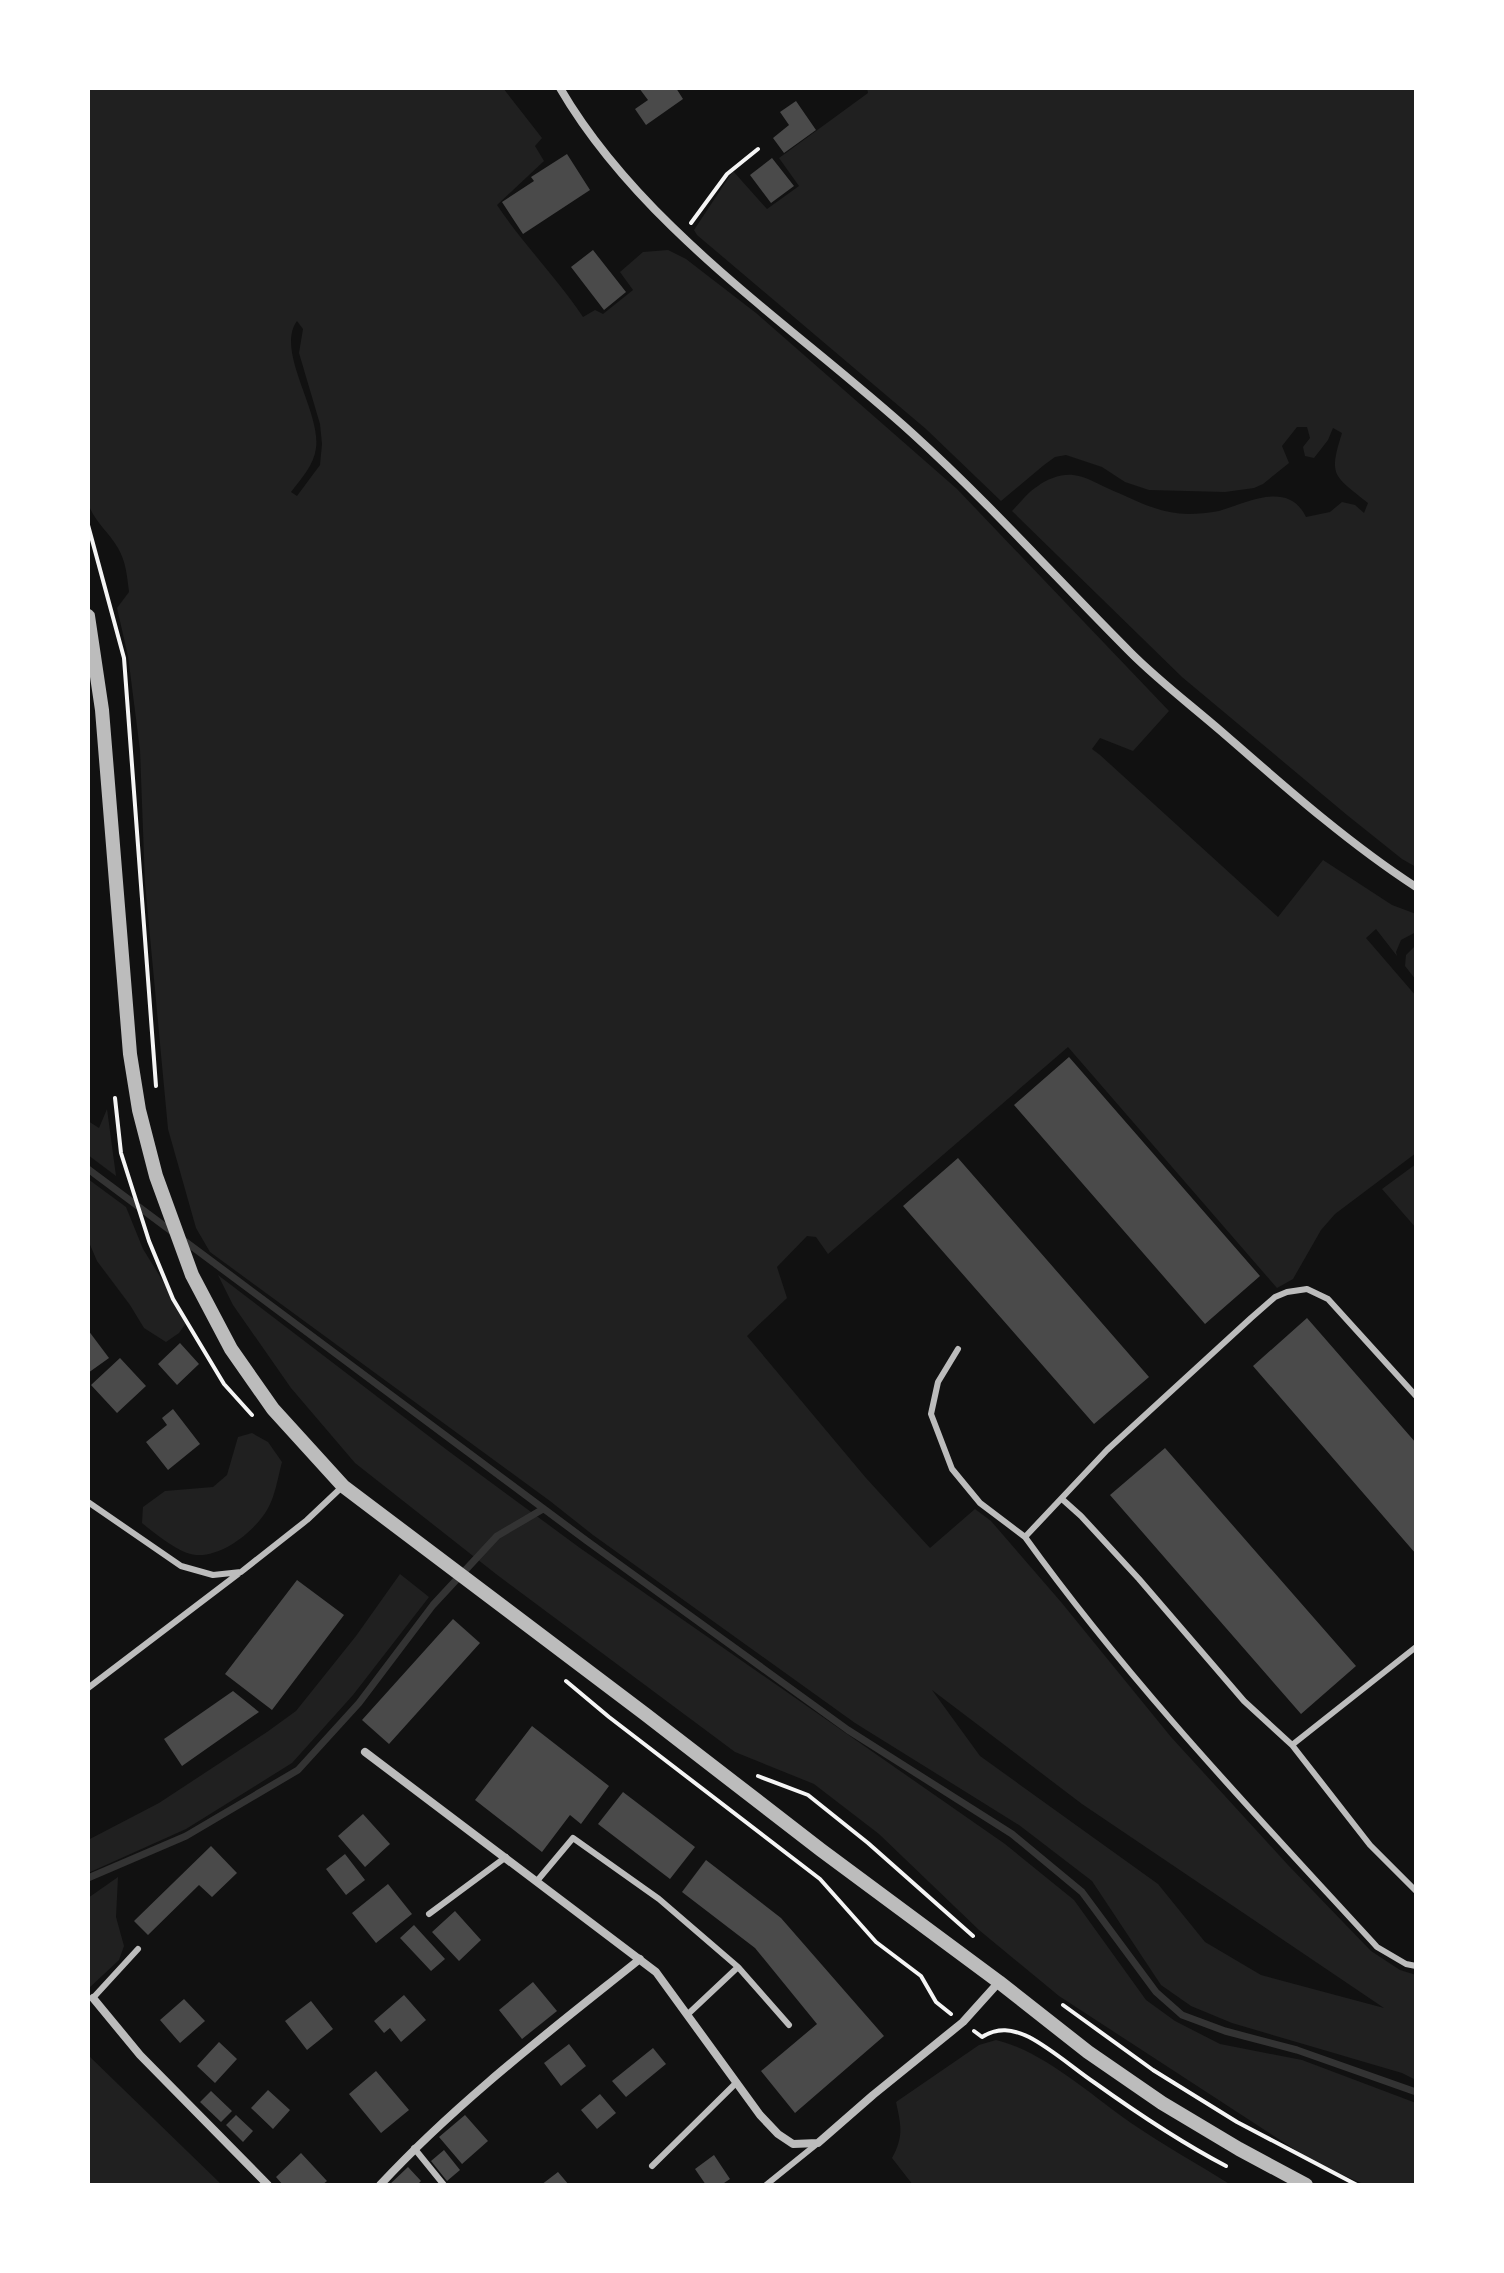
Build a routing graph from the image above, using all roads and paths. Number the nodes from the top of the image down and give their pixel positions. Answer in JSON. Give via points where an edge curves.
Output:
{"nodes":[{"id":1,"x":560,"y":88,"type":"edge"},
{"id":2,"x":758,"y":149,"type":"dead end"},
{"id":3,"x":682,"y":234,"type":"junction"},
{"id":4,"x":88,"y":525,"type":"edge"},
{"id":5,"x":88,"y":616,"type":"edge"},
{"id":6,"x":1416,"y":887,"type":"edge"},
{"id":7,"x":157,"y":1094,"type":"dead end"},
{"id":8,"x":121,"y":1153,"type":"dead end"},
{"id":9,"x":149,"y":1241,"type":"dead end"},
{"id":10,"x":958,"y":1349,"type":"dead end"},
{"id":11,"x":1416,"y":1396,"type":"edge"},
{"id":12,"x":343,"y":1486,"type":"junction"},
{"id":13,"x":1062,"y":1499,"type":"junction"},
{"id":14,"x":88,"y":1502,"type":"edge"},
{"id":15,"x":1025,"y":1537,"type":"junction"},
{"id":16,"x":241,"y":1572,"type":"junction"},
{"id":17,"x":1416,"y":1647,"type":"edge"},
{"id":18,"x":562,"y":1678,"type":"dead end"},
{"id":19,"x":88,"y":1688,"type":"edge"},
{"id":20,"x":1292,"y":1745,"type":"junction"},
{"id":21,"x":365,"y":1752,"type":"dead end"},
{"id":22,"x":752,"y":1773,"type":"dead end"},
{"id":23,"x":506,"y":1857,"type":"junction"},
{"id":24,"x":537,"y":1881,"type":"junction"},
{"id":25,"x":1416,"y":1891,"type":"edge"},
{"id":26,"x":429,"y":1914,"type":"dead end"},
{"id":27,"x":980,"y":1943,"type":"dead end"},
{"id":28,"x":138,"y":1949,"type":"dead end"},
{"id":29,"x":640,"y":1959,"type":"junction"},
{"id":30,"x":1416,"y":1966,"type":"edge"},
{"id":31,"x":738,"y":1967,"type":"junction"},
{"id":32,"x":999,"y":1982,"type":"junction"},
{"id":33,"x":93,"y":1998,"type":"joint"},
{"id":34,"x":1056,"y":2000,"type":"dead end"},
{"id":35,"x":687,"y":2015,"type":"junction"},
{"id":36,"x":963,"y":2022,"type":"junction"},
{"id":37,"x":789,"y":2025,"type":"dead end"},
{"id":38,"x":736,"y":2083,"type":"junction"},
{"id":39,"x":818,"y":2143,"type":"junction"},
{"id":40,"x":414,"y":2148,"type":"junction"},
{"id":41,"x":652,"y":2166,"type":"dead end"},
{"id":42,"x":1234,"y":2170,"type":"dead end"},
{"id":43,"x":268,"y":2185,"type":"edge"},
{"id":44,"x":380,"y":2185,"type":"edge"},
{"id":45,"x":444,"y":2185,"type":"edge"},
{"id":46,"x":766,"y":2185,"type":"edge"},
{"id":47,"x":1306,"y":2185,"type":"edge"},
{"id":48,"x":1357,"y":2185,"type":"edge"}],
"edges":[{"from":1,"to":3,"type":"street","via":[[635,189]]},
{"from":2,"to":3,"type":"path","via":[[727,174]]},
{"from":3,"to":6,"type":"street","via":[[914,434],[1132,655],[1265,770]]},
{"from":4,"to":7,"type":"path","via":[[124,658]]},
{"from":5,"to":12,"type":"street","via":[[102,710],[130,1054],[156,1176],[192,1275],[231,1349],[273,1409]]},
{"from":8,"to":9,"type":"path"},
{"from":10,"to":15,"type":"lane","via":[[938,1382],[931,1414],[952,1469],[980,1503]]},
{"from":11,"to":13,"type":"lane","via":[[1328,1299],[1307,1289],[1287,1292],[1263,1307],[1107,1450]]},
{"from":12,"to":16,"type":"lane"},
{"from":12,"to":32,"type":"street"},
{"from":13,"to":15,"type":"lane"},
{"from":13,"to":20,"type":"lane","via":[[1244,1701]]},
{"from":14,"to":16,"type":"lane","via":[[181,1566],[213,1575]]},
{"from":15,"to":30,"type":"lane","via":[[1187,1740],[1377,1947]]},
{"from":16,"to":19,"type":"lane"},
{"from":17,"to":20,"type":"lane"},
{"from":18,"to":36,"type":"path","via":[[820,1879],[876,1942],[921,1976],[936,2002]]},
{"from":20,"to":25,"type":"lane","via":[[1370,1845]]},
{"from":21,"to":23,"type":"street"},
{"from":22,"to":27,"type":"path","via":[[808,1795]]},
{"from":23,"to":24,"type":"street"},
{"from":23,"to":26,"type":"lane"},
{"from":24,"to":29,"type":"street"},
{"from":24,"to":31,"type":"lane","via":[[573,1838],[659,1899]]},
{"from":28,"to":33,"type":"lane"},
{"from":29,"to":35,"type":"street"},
{"from":29,"to":40,"type":"street"},
{"from":31,"to":35,"type":"lane"},
{"from":31,"to":37,"type":"lane"},
{"from":32,"to":36,"type":"street"},
{"from":32,"to":47,"type":"street","via":[[1162,2103]]},
{"from":33,"to":43,"type":"street","via":[[140,2055]]},
{"from":34,"to":48,"type":"path","via":[[1237,2122]]},
{"from":35,"to":38,"type":"street"},
{"from":36,"to":39,"type":"street"},
{"from":36,"to":42,"type":"path","via":[[982,2037],[993,2030],[1028,2037]]},
{"from":38,"to":39,"type":"street","via":[[778,2134],[793,2144]]},
{"from":38,"to":41,"type":"lane"},
{"from":39,"to":46,"type":"lane"},
{"from":40,"to":44,"type":"street"},
{"from":40,"to":45,"type":"lane"}]}
